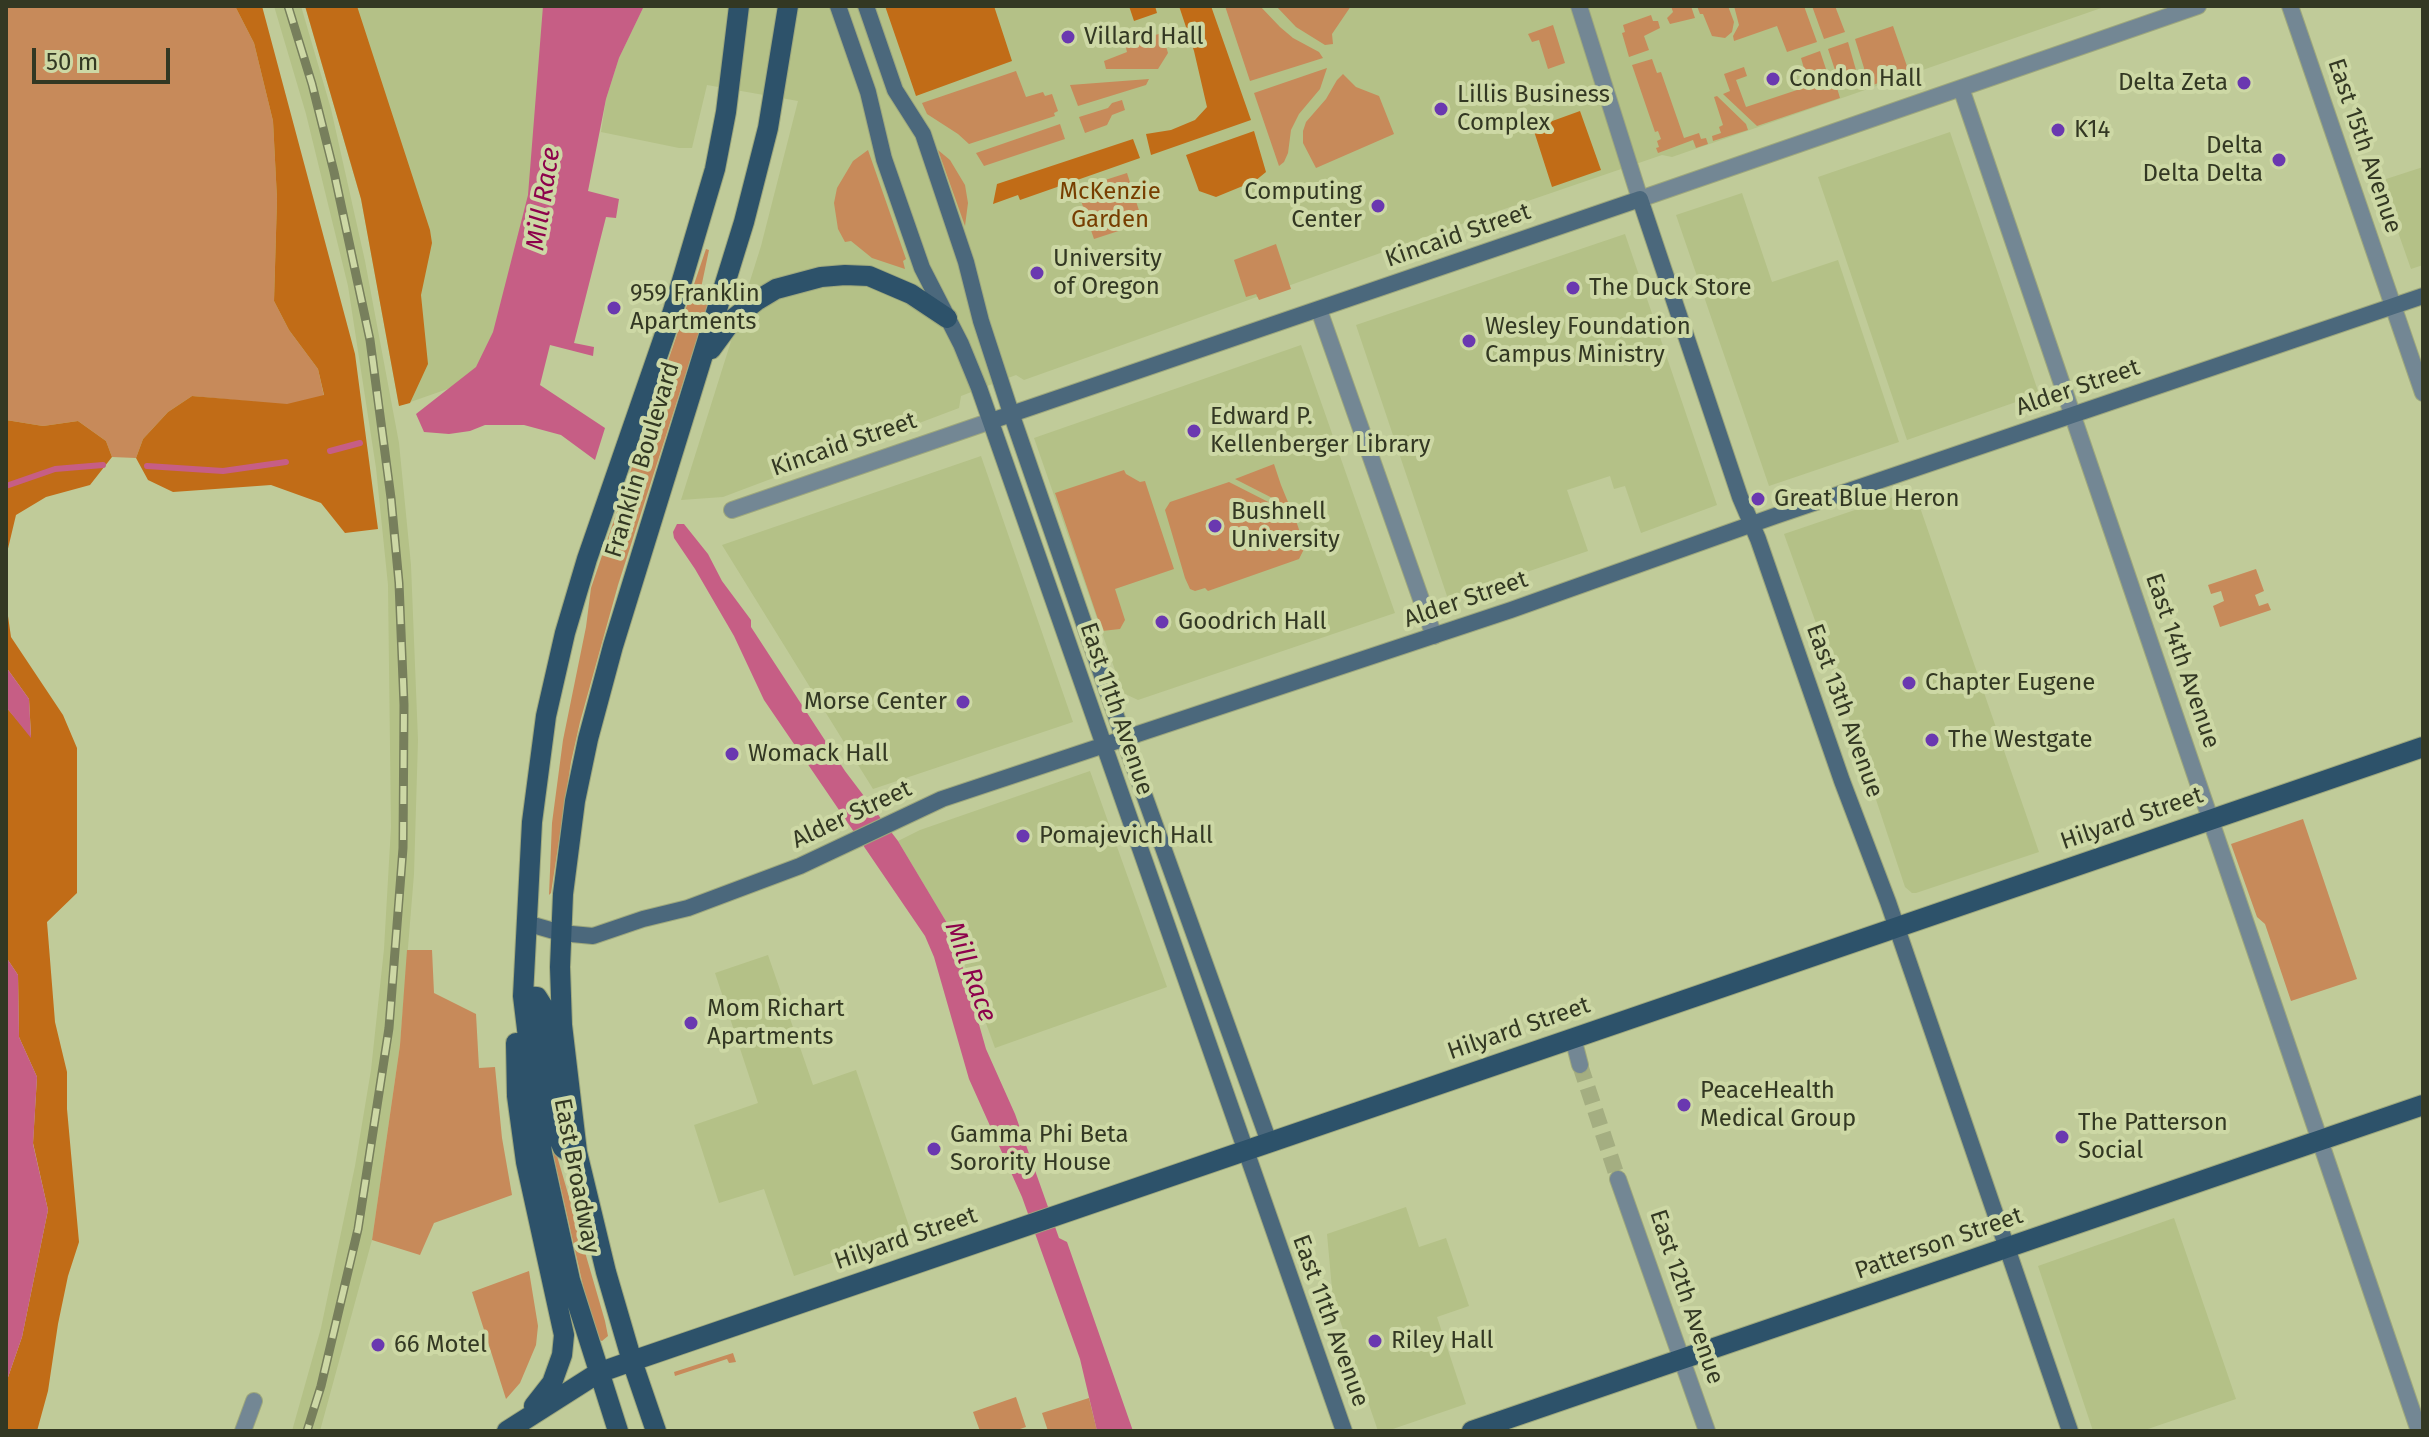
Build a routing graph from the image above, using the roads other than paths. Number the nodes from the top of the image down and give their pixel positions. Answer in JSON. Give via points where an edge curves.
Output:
{"nodes":[{"id":1,"x":739,"y":6,"type":"edge"},
{"id":2,"x":788,"y":6,"type":"edge"},
{"id":3,"x":838,"y":6,"type":"edge"},
{"id":4,"x":866,"y":6,"type":"edge"},
{"id":5,"x":1579,"y":6,"type":"edge"},
{"id":6,"x":2198,"y":6,"type":"edge"},
{"id":7,"x":2290,"y":6,"type":"edge"},
{"id":8,"x":1961,"y":88,"type":"junction"},
{"id":9,"x":1640,"y":199,"type":"junction"},
{"id":10,"x":2423,"y":296,"type":"edge"},
{"id":11,"x":2393,"y":306,"type":"junction"},
{"id":12,"x":1319,"y":310,"type":"junction"},
{"id":13,"x":947,"y":318,"type":"junction"},
{"id":14,"x":699,"y":370,"type":"junction"},
{"id":15,"x":2423,"y":393,"type":"edge"},
{"id":16,"x":1011,"y":413,"type":"junction"},
{"id":17,"x":2073,"y":415,"type":"junction"},
{"id":18,"x":991,"y":421,"type":"junction"},
{"id":19,"x":732,"y":510,"type":"dead end"},
{"id":20,"x":1752,"y":524,"type":"junction"},
{"id":21,"x":1434,"y":636,"type":"junction"},
{"id":22,"x":1124,"y":739,"type":"junction"},
{"id":23,"x":1103,"y":745,"type":"junction"},
{"id":24,"x":2423,"y":747,"type":"edge"},
{"id":25,"x":2210,"y":820,"type":"junction"},
{"id":26,"x":526,"y":923,"type":"junction"},
{"id":27,"x":1896,"y":927,"type":"junction"},
{"id":28,"x":561,"y":933,"type":"junction"},
{"id":29,"x":523,"y":996,"type":"junction"},
{"id":30,"x":1573,"y":1038,"type":"junction"},
{"id":31,"x":1580,"y":1065,"type":"tunnel mouth"},
{"id":32,"x":2423,"y":1105,"type":"edge"},
{"id":33,"x":2321,"y":1141,"type":"junction"},
{"id":34,"x":1269,"y":1142,"type":"junction"},
{"id":35,"x":1245,"y":1151,"type":"junction"},
{"id":36,"x":577,"y":1152,"type":"junction"},
{"id":37,"x":1618,"y":1179,"type":"tunnel mouth"},
{"id":38,"x":2006,"y":1247,"type":"junction"},
{"id":39,"x":1683,"y":1360,"type":"junction"},
{"id":40,"x":632,"y":1361,"type":"junction"},
{"id":41,"x":598,"y":1373,"type":"junction"},
{"id":42,"x":254,"y":1401,"type":"dead end"},
{"id":43,"x":516,"y":1425,"type":"edge"},
{"id":44,"x":243,"y":1431,"type":"edge"},
{"id":45,"x":618,"y":1431,"type":"edge"},
{"id":46,"x":656,"y":1431,"type":"edge"},
{"id":47,"x":1344,"y":1431,"type":"edge"},
{"id":48,"x":1472,"y":1431,"type":"edge"},
{"id":49,"x":1707,"y":1431,"type":"edge"},
{"id":50,"x":2070,"y":1431,"type":"edge"},
{"id":51,"x":2419,"y":1431,"type":"edge"}],
"edges":[{"from":1,"to":26,"type":"main road","name":"Franklin Boulevard","via":[[715,169],[565,633],[546,716]]},
{"from":2,"to":14,"type":"main road","name":"Franklin Boulevard","via":[[768,128]]},
{"from":3,"to":13,"type":"street","name":"East 11th Avenue","via":[[922,268]]},
{"from":4,"to":16,"type":"street","name":"East 11th Avenue","via":[[895,90],[923,134]]},
{"from":5,"to":9,"type":"street","name":"East 13th Avenue"},
{"from":6,"to":8,"type":"street","name":"Kincaid Street"},
{"from":7,"to":11,"type":"street","name":"East 15th Avenue"},
{"from":8,"to":9,"type":"street","name":"Kincaid Street"},
{"from":8,"to":17,"type":"street","name":"East 14th Avenue"},
{"from":9,"to":12,"type":"street","name":"Kincaid Street"},
{"from":9,"to":20,"type":"street","name":"East 13th Avenue"},
{"from":10,"to":11,"type":"street","name":"Alder Street"},
{"from":11,"to":15,"type":"street","name":"East 15th Avenue"},
{"from":11,"to":17,"type":"street","name":"Alder Street"},
{"from":12,"to":16,"type":"street","name":"Kincaid Street"},
{"from":12,"to":21,"type":"street"},
{"from":13,"to":14,"type":"main road","via":[[911,294],[869,276],[821,277],[776,289],[737,315]]},
{"from":13,"to":18,"type":"street","name":"East 11th Avenue"},
{"from":14,"to":28,"type":"main road","name":"Franklin Boulevard","via":[[588,739],[575,801]]},
{"from":16,"to":18,"type":"street","name":"Kincaid Street"},
{"from":16,"to":22,"type":"street","name":"East 11th Avenue"},
{"from":17,"to":20,"type":"street","name":"Alder Street"},
{"from":17,"to":25,"type":"street","name":"East 14th Avenue"},
{"from":18,"to":19,"type":"street","name":"Kincaid Street"},
{"from":18,"to":23,"type":"street","name":"East 11th Avenue"},
{"from":20,"to":21,"type":"street","name":"Alder Street"},
{"from":20,"to":27,"type":"street","name":"East 13th Avenue"},
{"from":21,"to":22,"type":"street","name":"Alder Street"},
{"from":22,"to":23,"type":"street","name":"Alder Street"},
{"from":22,"to":34,"type":"street","name":"East 11th Avenue"},
{"from":23,"to":28,"type":"street","name":"Alder Street","via":[[942,799],[800,866],[688,908],[593,936]]},
{"from":23,"to":35,"type":"street","name":"East 11th Avenue"},
{"from":24,"to":25,"type":"main road","name":"Hilyard Street"},
{"from":25,"to":27,"type":"main road","name":"Hilyard Street"},
{"from":25,"to":33,"type":"street","name":"East 14th Avenue"},
{"from":26,"to":28,"type":"street","name":"Alder Street"},
{"from":26,"to":29,"type":"main road","name":"East Broadway"},
{"from":27,"to":30,"type":"main road","name":"Hilyard Street"},
{"from":27,"to":38,"type":"street","name":"East 13th Avenue"},
{"from":28,"to":36,"type":"main road","name":"East Broadway","via":[[562,1025]]},
{"from":29,"to":36,"type":"main road","via":[[537,997],[544,1008],[560,1141],[569,1152]]},
{"from":29,"to":41,"type":"main road","name":"East Broadway","via":[[544,1165]]},
{"from":29,"to":43,"type":"main road","via":[[515,1014],[519,1109],[564,1335],[552,1383]]},
{"from":30,"to":31,"type":"street"},
{"from":30,"to":34,"type":"main road","name":"Hilyard Street"},
{"from":32,"to":33,"type":"main road","name":"Patterson Street"},
{"from":33,"to":38,"type":"main road","name":"Patterson Street"},
{"from":33,"to":51,"type":"street","name":"East 14th Avenue"},
{"from":34,"to":35,"type":"main road","name":"Hilyard Street"},
{"from":35,"to":40,"type":"main road","name":"Hilyard Street"},
{"from":35,"to":47,"type":"street","name":"East 11th Avenue"},
{"from":36,"to":40,"type":"main road","name":"East Broadway"},
{"from":37,"to":39,"type":"street","name":"East 12th Avenue"},
{"from":38,"to":39,"type":"main road","name":"Patterson Street"},
{"from":38,"to":50,"type":"street","name":"East 13th Avenue"},
{"from":39,"to":48,"type":"main road","name":"Patterson Street"},
{"from":39,"to":49,"type":"street","name":"East 12th Avenue"},
{"from":40,"to":41,"type":"main road","name":"Hilyard Street"},
{"from":40,"to":46,"type":"main road","name":"East Broadway"},
{"from":41,"to":43,"type":"main road"},
{"from":41,"to":45,"type":"main road","name":"East Broadway"},
{"from":42,"to":44,"type":"street"}]}
